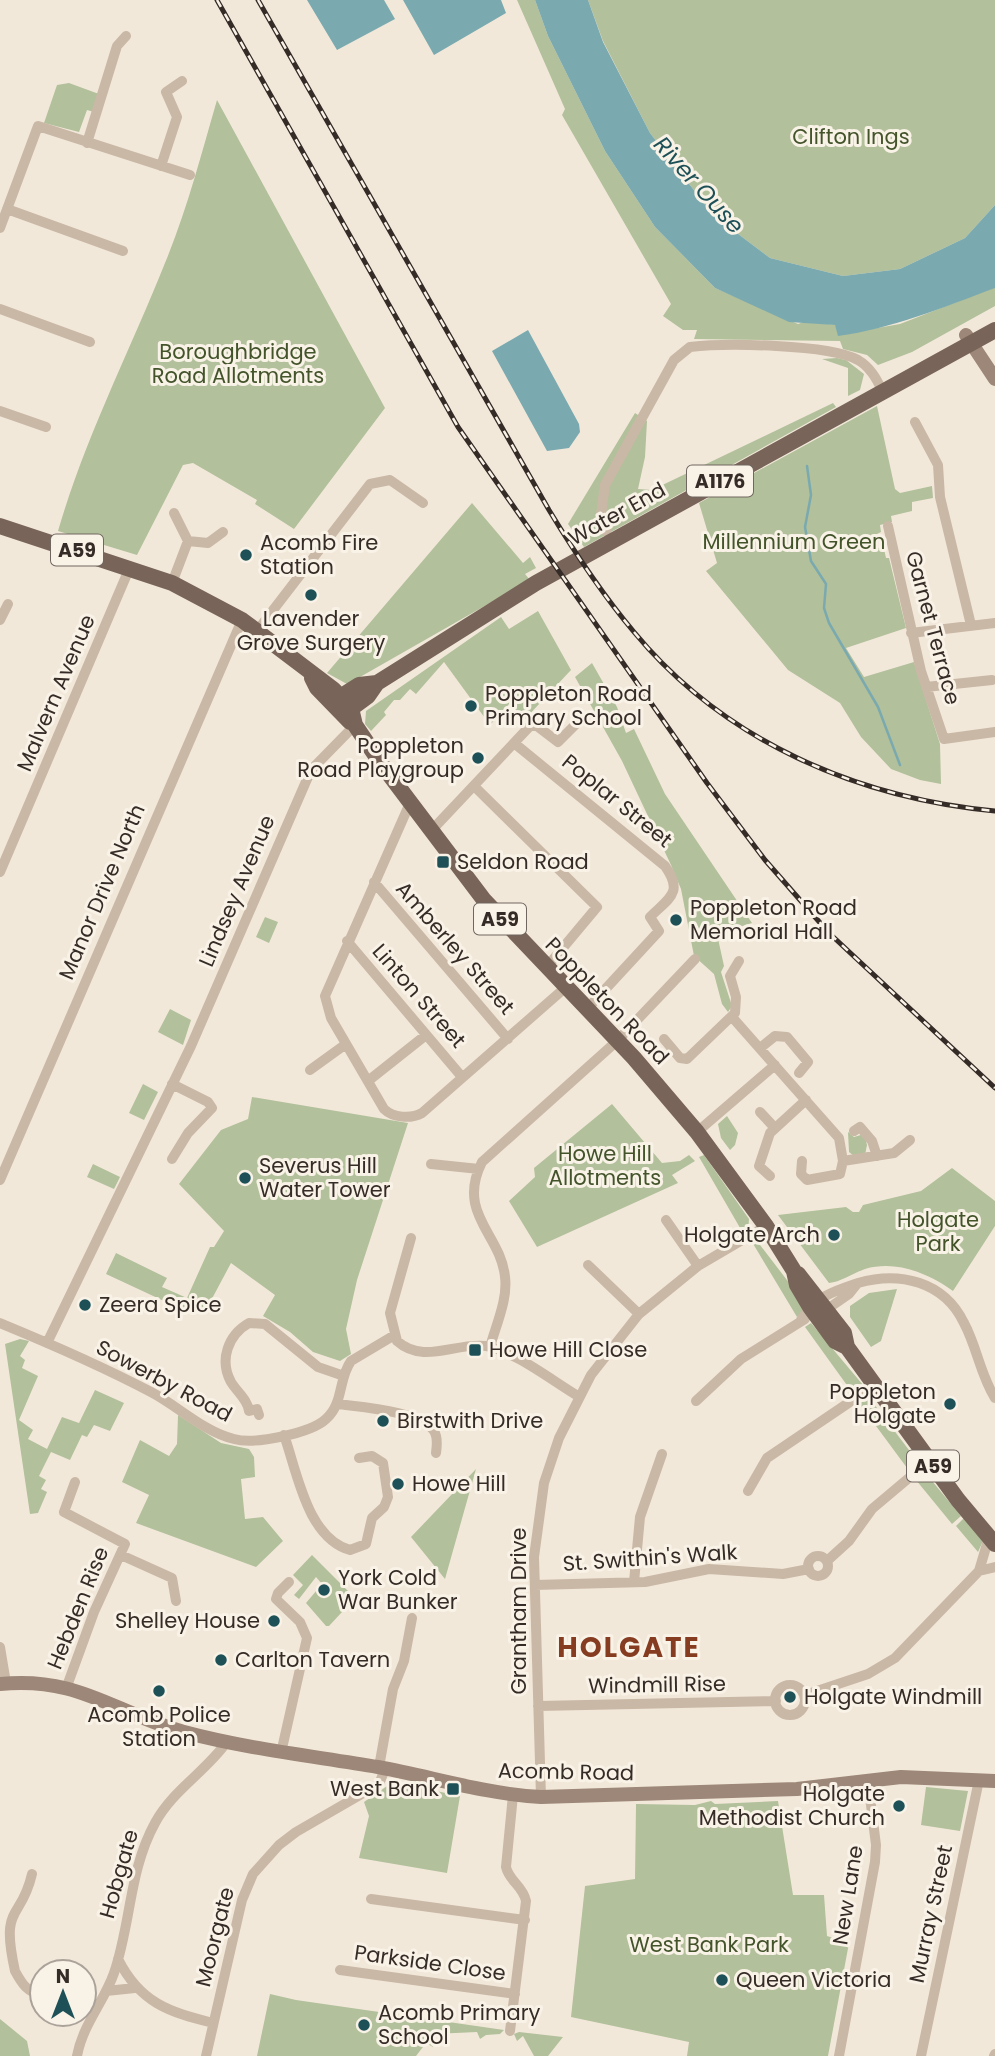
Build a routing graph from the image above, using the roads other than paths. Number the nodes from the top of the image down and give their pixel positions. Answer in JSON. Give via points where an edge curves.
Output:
{"nodes":[{"id":1,"x":127,"y":36,"type":"dead end"},
{"id":2,"x":182,"y":81,"type":"dead end"},
{"id":3,"x":87,"y":143,"type":"junction"},
{"id":4,"x":161,"y":166,"type":"junction"},
{"id":5,"x":190,"y":175,"type":"dead end"},
{"id":6,"x":7,"y":209,"type":"junction"},
{"id":7,"x":0,"y":228,"type":"edge"},
{"id":8,"x":123,"y":251,"type":"dead end"},
{"id":9,"x":0,"y":309,"type":"edge"},
{"id":10,"x":995,"y":319,"type":"edge"},
{"id":11,"x":995,"y":330,"type":"edge"},
{"id":12,"x":968,"y":339,"type":"junction"},
{"id":13,"x":90,"y":342,"type":"dead end"},
{"id":14,"x":995,"y":379,"type":"edge"},
{"id":15,"x":882,"y":390,"type":"junction"},
{"id":16,"x":0,"y":411,"type":"edge"},
{"id":17,"x":915,"y":422,"type":"dead end"},
{"id":18,"x":46,"y":427,"type":"dead end"},
{"id":19,"x":423,"y":503,"type":"dead end"},
{"id":20,"x":174,"y":513,"type":"dead end"},
{"id":21,"x":0,"y":526,"type":"edge"},
{"id":22,"x":888,"y":526,"type":"dead end"},
{"id":23,"x":223,"y":532,"type":"dead end"},
{"id":24,"x":605,"y":538,"type":"junction"},
{"id":25,"x":188,"y":541,"type":"junction"},
{"id":26,"x":130,"y":567,"type":"junction"},
{"id":27,"x":172,"y":583,"type":"junction"},
{"id":28,"x":8,"y":604,"type":"dead end"},
{"id":29,"x":0,"y":618,"type":"edge"},
{"id":30,"x":242,"y":620,"type":"junction"},
{"id":31,"x":995,"y":623,"type":"edge"},
{"id":32,"x":971,"y":625,"type":"junction"},
{"id":33,"x":257,"y":631,"type":"junction"},
{"id":34,"x":911,"y":634,"type":"junction"},
{"id":35,"x":992,"y":680,"type":"dead end"},
{"id":36,"x":926,"y":687,"type":"junction"},
{"id":37,"x":344,"y":710,"type":"junction"},
{"id":38,"x":576,"y":724,"type":"dead end"},
{"id":39,"x":995,"y":733,"type":"edge"},
{"id":40,"x":514,"y":743,"type":"junction"},
{"id":41,"x":475,"y":787,"type":"junction"},
{"id":42,"x":410,"y":803,"type":"junction"},
{"id":43,"x":431,"y":831,"type":"junction"},
{"id":44,"x":0,"y":872,"type":"edge"},
{"id":45,"x":374,"y":882,"type":"junction"},
{"id":46,"x":347,"y":941,"type":"junction"},
{"id":47,"x":695,"y":959,"type":"dead end"},
{"id":48,"x":739,"y":961,"type":"dead end"},
{"id":49,"x":546,"y":968,"type":"junction"},
{"id":50,"x":566,"y":987,"type":"junction"},
{"id":51,"x":587,"y":1009,"type":"junction"},
{"id":52,"x":732,"y":1017,"type":"junction"},
{"id":53,"x":426,"y":1035,"type":"junction"},
{"id":54,"x":508,"y":1039,"type":"junction"},
{"id":55,"x":664,"y":1039,"type":"dead end"},
{"id":56,"x":617,"y":1041,"type":"junction"},
{"id":57,"x":346,"y":1044,"type":"junction"},
{"id":58,"x":761,"y":1048,"type":"junction"},
{"id":59,"x":775,"y":1065,"type":"junction"},
{"id":60,"x":310,"y":1069,"type":"dead end"},
{"id":61,"x":799,"y":1073,"type":"dead end"},
{"id":62,"x":463,"y":1077,"type":"junction"},
{"id":63,"x":368,"y":1081,"type":"junction"},
{"id":64,"x":173,"y":1084,"type":"junction"},
{"id":65,"x":806,"y":1100,"type":"junction"},
{"id":66,"x":760,"y":1112,"type":"dead end"},
{"id":67,"x":774,"y":1127,"type":"junction"},
{"id":68,"x":697,"y":1132,"type":"junction"},
{"id":69,"x":854,"y":1132,"type":"dead end"},
{"id":70,"x":910,"y":1140,"type":"dead end"},
{"id":71,"x":877,"y":1156,"type":"junction"},
{"id":72,"x":172,"y":1159,"type":"dead end"},
{"id":73,"x":802,"y":1161,"type":"dead end"},
{"id":74,"x":431,"y":1164,"type":"dead end"},
{"id":75,"x":843,"y":1166,"type":"junction"},
{"id":76,"x":479,"y":1169,"type":"junction"},
{"id":77,"x":1,"y":1175,"type":"edge"},
{"id":78,"x":770,"y":1176,"type":"dead end"},
{"id":79,"x":666,"y":1220,"type":"dead end"},
{"id":80,"x":765,"y":1226,"type":"junction"},
{"id":81,"x":411,"y":1238,"type":"dead end"},
{"id":82,"x":588,"y":1265,"type":"dead end"},
{"id":83,"x":698,"y":1266,"type":"junction"},
{"id":84,"x":815,"y":1310,"type":"junction"},
{"id":85,"x":639,"y":1314,"type":"junction"},
{"id":86,"x":0,"y":1323,"type":"edge"},
{"id":87,"x":393,"y":1336,"type":"junction"},
{"id":88,"x":47,"y":1343,"type":"junction"},
{"id":89,"x":490,"y":1347,"type":"junction"},
{"id":90,"x":344,"y":1376,"type":"junction"},
{"id":91,"x":875,"y":1385,"type":"junction"},
{"id":92,"x":578,"y":1396,"type":"junction"},
{"id":93,"x":995,"y":1398,"type":"edge"},
{"id":94,"x":696,"y":1401,"type":"dead end"},
{"id":95,"x":338,"y":1404,"type":"junction"},
{"id":96,"x":259,"y":1415,"type":"dead end"},
{"id":97,"x":284,"y":1435,"type":"junction"},
{"id":98,"x":436,"y":1453,"type":"dead end"},
{"id":99,"x":662,"y":1454,"type":"dead end"},
{"id":100,"x":359,"y":1458,"type":"dead end"},
{"id":101,"x":929,"y":1461,"type":"junction"},
{"id":102,"x":75,"y":1482,"type":"dead end"},
{"id":103,"x":748,"y":1491,"type":"dead end"},
{"id":104,"x":992,"y":1540,"type":"edge"},
{"id":105,"x":123,"y":1549,"type":"junction"},
{"id":106,"x":995,"y":1567,"type":"edge"},
{"id":107,"x":979,"y":1572,"type":"junction"},
{"id":108,"x":289,"y":1582,"type":"dead end"},
{"id":109,"x":634,"y":1582,"type":"junction"},
{"id":110,"x":535,"y":1585,"type":"junction"},
{"id":111,"x":176,"y":1601,"type":"dead end"},
{"id":112,"x":412,"y":1618,"type":"dead end"},
{"id":113,"x":0,"y":1647,"type":"edge"},
{"id":114,"x":3,"y":1684,"type":"edge"},
{"id":115,"x":66,"y":1686,"type":"junction"},
{"id":116,"x":805,"y":1695,"type":"junction"},
{"id":117,"x":776,"y":1701,"type":"junction"},
{"id":118,"x":538,"y":1706,"type":"junction"},
{"id":119,"x":226,"y":1743,"type":"junction"},
{"id":120,"x":281,"y":1753,"type":"junction"},
{"id":121,"x":382,"y":1768,"type":"junction"},
{"id":122,"x":868,"y":1780,"type":"junction"},
{"id":123,"x":979,"y":1780,"type":"junction"},
{"id":124,"x":995,"y":1781,"type":"edge"},
{"id":125,"x":513,"y":1795,"type":"junction"},
{"id":126,"x":541,"y":1797,"type":"junction"},
{"id":127,"x":32,"y":1874,"type":"dead end"},
{"id":128,"x":372,"y":1899,"type":"dead end"},
{"id":129,"x":525,"y":1920,"type":"junction"},
{"id":130,"x":118,"y":1959,"type":"junction"},
{"id":131,"x":340,"y":1970,"type":"dead end"},
{"id":132,"x":28,"y":1988,"type":"edge"},
{"id":133,"x":135,"y":1988,"type":"junction"},
{"id":134,"x":106,"y":1991,"type":"junction"},
{"id":135,"x":516,"y":1994,"type":"junction"},
{"id":136,"x":98,"y":1998,"type":"edge"},
{"id":137,"x":213,"y":2023,"type":"junction"},
{"id":138,"x":84,"y":2028,"type":"edge"},
{"id":139,"x":510,"y":2031,"type":"dead end"},
{"id":140,"x":78,"y":2056,"type":"edge"},
{"id":141,"x":206,"y":2056,"type":"edge"},
{"id":142,"x":839,"y":2056,"type":"edge"},
{"id":143,"x":921,"y":2056,"type":"edge"}],
"edges":[{"from":1,"to":3,"type":"street","via":[[117,46]]},
{"from":2,"to":4,"type":"street","via":[[166,92],[177,117]]},
{"from":3,"to":4,"type":"street"},
{"from":3,"to":6,"type":"street","via":[[38,126]]},
{"from":4,"to":5,"type":"street"},
{"from":6,"to":7,"type":"street"},
{"from":6,"to":8,"type":"street"},
{"from":9,"to":13,"type":"street"},
{"from":10,"to":12,"type":"main road","name":"Water End","number":"A1176"},
{"from":11,"to":12,"type":"main road","name":"Water End","number":"A1176"},
{"from":12,"to":14,"type":"main road"},
{"from":12,"to":15,"type":"main road","name":"Water End","number":"A1176","via":[[904,382]]},
{"from":15,"to":24,"type":"main road","name":"Water End","number":"A1176"},
{"from":15,"to":24,"type":"street","via":[[864,364],[844,354],[690,347],[674,360],[605,485],[601,514]]},
{"from":16,"to":18,"type":"street"},
{"from":17,"to":32,"type":"street","via":[[928,432],[938,465],[940,497]]},
{"from":19,"to":33,"type":"street","via":[[390,480],[370,484]]},
{"from":20,"to":25,"type":"street"},
{"from":21,"to":26,"type":"main road","number":"A59"},
{"from":22,"to":34,"type":"street","name":"Garnet Terrace"},
{"from":23,"to":25,"type":"street","via":[[208,542]]},
{"from":24,"to":37,"type":"main road","name":"Water End","number":"A1176","via":[[377,683],[359,685]]},
{"from":25,"to":27,"type":"street"},
{"from":26,"to":27,"type":"main road","number":"A59"},
{"from":26,"to":44,"type":"street","name":"Malvern Avenue"},
{"from":27,"to":30,"type":"main road","number":"A59"},
{"from":28,"to":29,"type":"street"},
{"from":30,"to":33,"type":"main road","number":"A59"},
{"from":30,"to":77,"type":"street","name":"Manor Drive North"},
{"from":31,"to":32,"type":"street"},
{"from":32,"to":34,"type":"street"},
{"from":33,"to":37,"type":"main road","number":"A59","via":[[324,680]]},
{"from":34,"to":36,"type":"street","name":"Garnet Terrace"},
{"from":35,"to":36,"type":"street"},
{"from":36,"to":39,"type":"street","name":"Garnet Terrace","via":[[944,739]]},
{"from":37,"to":42,"type":"main road","name":"Poppleton Road","number":"A59"},
{"from":37,"to":64,"type":"street","name":"Lindsey Avenue","via":[[311,771]]},
{"from":38,"to":40,"type":"street","via":[[558,742],[530,726]]},
{"from":40,"to":41,"type":"street"},
{"from":40,"to":51,"type":"street","name":"Poplar Street","via":[[668,868],[676,888],[650,917],[659,929]]},
{"from":41,"to":43,"type":"street"},
{"from":41,"to":49,"type":"street","via":[[597,907]]},
{"from":42,"to":43,"type":"main road","name":"Poppleton Road","number":"A59"},
{"from":42,"to":45,"type":"street"},
{"from":43,"to":49,"type":"main road","name":"Poppleton Road","number":"A59","via":[[484,900]]},
{"from":45,"to":46,"type":"street"},
{"from":45,"to":54,"type":"street","name":"Amberley Street"},
{"from":46,"to":53,"type":"street","name":"Linton Street"},
{"from":46,"to":57,"type":"street","via":[[325,1003]]},
{"from":47,"to":56,"type":"street"},
{"from":48,"to":52,"type":"street","via":[[730,976],[736,1007]]},
{"from":49,"to":50,"type":"main road","name":"Poppleton Road","number":"A59"},
{"from":50,"to":51,"type":"main road","name":"Poppleton Road","number":"A59"},
{"from":50,"to":54,"type":"street"},
{"from":51,"to":56,"type":"main road","name":"Poppleton Road","number":"A59"},
{"from":52,"to":55,"type":"street","via":[[687,1059],[680,1058]]},
{"from":52,"to":58,"type":"street"},
{"from":53,"to":62,"type":"street","name":"Linton Street"},
{"from":53,"to":63,"type":"street"},
{"from":54,"to":62,"type":"street"},
{"from":56,"to":68,"type":"main road","name":"Poppleton Road","number":"A59"},
{"from":56,"to":76,"type":"street","via":[[486,1157]]},
{"from":57,"to":60,"type":"street"},
{"from":57,"to":63,"type":"street"},
{"from":58,"to":59,"type":"street"},
{"from":58,"to":61,"type":"street","via":[[775,1036],[787,1037],[808,1062]]},
{"from":59,"to":65,"type":"street"},
{"from":59,"to":68,"type":"street"},
{"from":62,"to":63,"type":"street","via":[[422,1114],[412,1117],[387,1112]]},
{"from":64,"to":72,"type":"street","via":[[208,1102],[214,1114],[188,1133]]},
{"from":64,"to":88,"type":"street","name":"Lindsey Avenue"},
{"from":65,"to":67,"type":"street"},
{"from":65,"to":75,"type":"street","via":[[836,1133]]},
{"from":66,"to":67,"type":"street"},
{"from":67,"to":78,"type":"street","via":[[759,1162]]},
{"from":68,"to":80,"type":"main road","name":"Poppleton Road","number":"A59"},
{"from":69,"to":71,"type":"street","via":[[863,1128]]},
{"from":70,"to":71,"type":"street","via":[[894,1153]]},
{"from":71,"to":75,"type":"street"},
{"from":73,"to":75,"type":"street","via":[[801,1174],[807,1180]]},
{"from":74,"to":76,"type":"street"},
{"from":76,"to":89,"type":"street","via":[[478,1217],[506,1278]]},
{"from":79,"to":83,"type":"street"},
{"from":80,"to":83,"type":"street","name":"Grantham Drive"},
{"from":80,"to":84,"type":"main road","name":"Poppleton Road","number":"A59","via":[[794,1270],[806,1280]]},
{"from":81,"to":87,"type":"street","via":[[390,1313]]},
{"from":82,"to":85,"type":"street"},
{"from":83,"to":85,"type":"street","name":"Grantham Drive"},
{"from":84,"to":91,"type":"main road","name":"Poppleton Road","number":"A59","via":[[844,1333],[847,1347]]},
{"from":84,"to":93,"type":"street","via":[[842,1286],[874,1278],[905,1278],[943,1296],[964,1323],[977,1364]]},
{"from":84,"to":94,"type":"street","via":[[741,1359]]},
{"from":85,"to":92,"type":"street","name":"Grantham Drive"},
{"from":86,"to":88,"type":"street","name":"Sowerby Road"},
{"from":87,"to":89,"type":"street","via":[[402,1346],[420,1353]]},
{"from":87,"to":90,"type":"street","via":[[351,1361]]},
{"from":88,"to":97,"type":"street","name":"Sowerby Road","via":[[149,1391],[234,1440]]},
{"from":89,"to":92,"type":"street"},
{"from":90,"to":95,"type":"street"},
{"from":90,"to":96,"type":"street","via":[[318,1367],[265,1324],[249,1322],[233,1336],[225,1364],[249,1411],[257,1409]]},
{"from":91,"to":101,"type":"main road","name":"Poppleton Road","number":"A59"},
{"from":91,"to":103,"type":"street","via":[[767,1458]]},
{"from":92,"to":110,"type":"street","name":"Grantham Drive","via":[[544,1483],[536,1532]]},
{"from":95,"to":97,"type":"street","name":"Sowerby Road","via":[[321,1423]]},
{"from":95,"to":98,"type":"street","via":[[399,1414],[427,1424],[437,1437]]},
{"from":97,"to":100,"type":"street","via":[[315,1519],[331,1538],[350,1550],[366,1544],[372,1518],[388,1497],[383,1463],[372,1456]]},
{"from":99,"to":109,"type":"street","via":[[640,1517]]},
{"from":101,"to":104,"type":"main road","name":"Poppleton Road","number":"A59"},
{"from":101,"to":109,"type":"street","name":"St. Swithin's Walk","via":[[872,1509],[849,1541],[827,1561],[813,1557],[809,1569],[783,1574],[709,1569]]},
{"from":102,"to":105,"type":"street","via":[[64,1512]]},
{"from":104,"to":107,"type":"street","name":"Windmill Rise"},
{"from":105,"to":111,"type":"street","via":[[172,1578]]},
{"from":105,"to":115,"type":"street","name":"Hebden Rise"},
{"from":106,"to":107,"type":"street","name":"Windmill Rise"},
{"from":107,"to":116,"type":"street","name":"Windmill Rise","via":[[895,1658],[868,1674]]},
{"from":108,"to":120,"type":"street","via":[[276,1599],[300,1622],[307,1638]]},
{"from":109,"to":110,"type":"street","name":"St. Swithin's Walk"},
{"from":110,"to":118,"type":"street","name":"Grantham Drive"},
{"from":112,"to":121,"type":"street","via":[[393,1689]]},
{"from":113,"to":114,"type":"street"},
{"from":114,"to":115,"type":"main road","name":"Acomb Road"},
{"from":115,"to":119,"type":"main road","name":"Acomb Road","via":[[179,1731]]},
{"from":116,"to":117,"type":"street","name":"Windmill Rise","via":[[795,1686],[785,1686]]},
{"from":116,"to":117,"type":"street","name":"Windmill Rise","via":[[805,1704],[796,1714],[783,1712]]},
{"from":117,"to":118,"type":"street","name":"Windmill Rise"},
{"from":118,"to":126,"type":"street","name":"Grantham Drive"},
{"from":119,"to":120,"type":"main road","name":"Acomb Road"},
{"from":119,"to":130,"type":"street","name":"Hobgate","via":[[155,1822],[135,1878]]},
{"from":120,"to":121,"type":"main road","name":"Acomb Road"},
{"from":121,"to":125,"type":"main road","name":"Acomb Road"},
{"from":121,"to":137,"type":"street","name":"Moorgate","via":[[379,1784],[296,1832],[253,1874],[242,1900]]},
{"from":122,"to":123,"type":"main road","name":"Acomb Road"},
{"from":122,"to":126,"type":"main road","name":"Acomb Road","via":[[797,1789]]},
{"from":122,"to":142,"type":"street","name":"New Lane","via":[[875,1862]]},
{"from":123,"to":124,"type":"main road","name":"Acomb Road"},
{"from":123,"to":143,"type":"street","name":"Murray Street"},
{"from":125,"to":126,"type":"main road","name":"Acomb Road"},
{"from":125,"to":129,"type":"street","via":[[506,1867],[524,1893]]},
{"from":127,"to":132,"type":"street","via":[[28,1888],[5,1916],[2,1940]]},
{"from":128,"to":129,"type":"street"},
{"from":129,"to":135,"type":"street"},
{"from":130,"to":133,"type":"street"},
{"from":130,"to":134,"type":"street","name":"Hobgate"},
{"from":131,"to":135,"type":"street","name":"Parkside Close"},
{"from":133,"to":134,"type":"street"},
{"from":133,"to":137,"type":"street","via":[[166,2009]]},
{"from":134,"to":136,"type":"street","name":"Hobgate"},
{"from":135,"to":139,"type":"street"},
{"from":137,"to":141,"type":"street","name":"Moorgate"},
{"from":138,"to":140,"type":"street","name":"Hobgate"}]}
